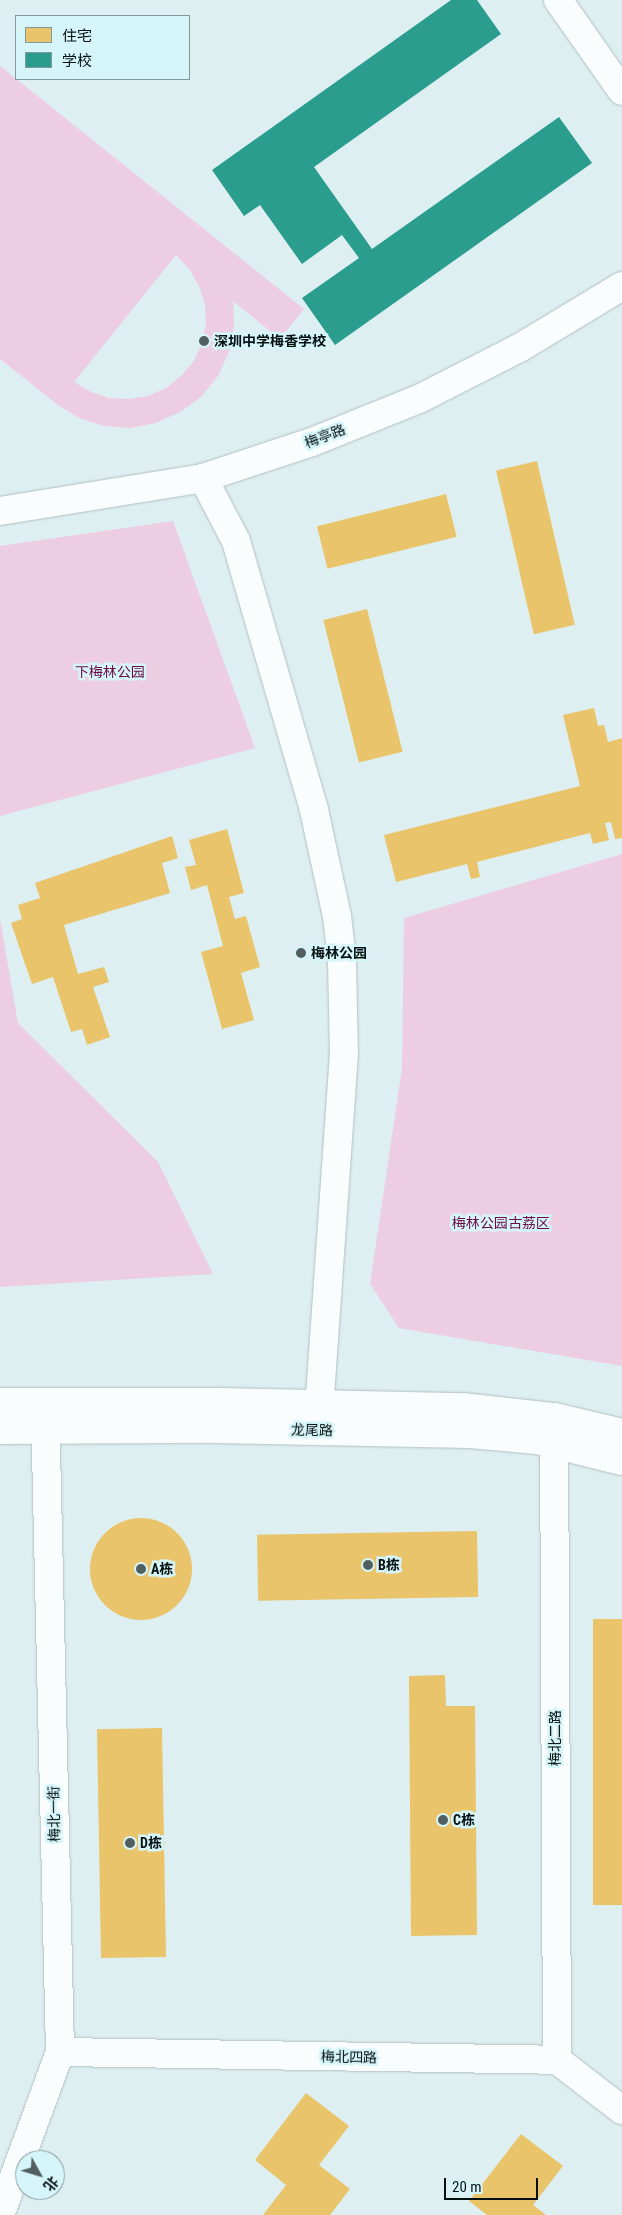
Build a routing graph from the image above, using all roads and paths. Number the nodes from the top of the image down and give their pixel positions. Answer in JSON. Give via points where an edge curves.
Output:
{"nodes":[{"id":1,"x":558,"y":0,"type":"edge"},
{"id":2,"x":622,"y":90,"type":"edge"},
{"id":3,"x":622,"y":286,"type":"edge"},
{"id":4,"x":202,"y":478,"type":"junction"},
{"id":5,"x":0,"y":511,"type":"edge"},
{"id":6,"x":0,"y":1402,"type":"edge"},
{"id":7,"x":46,"y":1402,"type":"junction"},
{"id":8,"x":319,"y":1404,"type":"junction"},
{"id":9,"x":554,"y":1417,"type":"junction"},
{"id":10,"x":0,"y":1430,"type":"edge"},
{"id":11,"x":44,"y":1430,"type":"junction"},
{"id":12,"x":318,"y":1430,"type":"junction"},
{"id":13,"x":622,"y":1433,"type":"edge"},
{"id":14,"x":554,"y":1444,"type":"junction"},
{"id":15,"x":622,"y":1461,"type":"edge"},
{"id":16,"x":60,"y":2052,"type":"junction"},
{"id":17,"x":557,"y":2060,"type":"junction"},
{"id":18,"x":622,"y":2110,"type":"edge"},
{"id":19,"x":0,"y":2215,"type":"edge"}],
"edges":[{"from":1,"to":2,"type":"street"},
{"from":3,"to":4,"type":"street","name":"梅亭路","via":[[521,347],[419,399],[312,442]]},
{"from":4,"to":5,"type":"street","name":"梅亭路"},
{"from":4,"to":8,"type":"street","via":[[236,541],[314,810],[337,916],[344,1053]]},
{"from":6,"to":7,"type":"street","name":"龙尾路"},
{"from":7,"to":8,"type":"street","name":"龙尾路"},
{"from":7,"to":11,"type":"street","name":"梅北一街"},
{"from":8,"to":9,"type":"street","name":"龙尾路","via":[[463,1407]]},
{"from":8,"to":12,"type":"street"},
{"from":9,"to":13,"type":"street","name":"龙尾路"},
{"from":9,"to":14,"type":"street","name":"梅北二路"},
{"from":10,"to":11,"type":"street","name":"龙尾路"},
{"from":11,"to":12,"type":"street","name":"龙尾路"},
{"from":11,"to":16,"type":"street","name":"梅北一街"},
{"from":12,"to":14,"type":"street","name":"龙尾路","via":[[470,1434]]},
{"from":14,"to":15,"type":"street","name":"龙尾路"},
{"from":14,"to":17,"type":"street","name":"梅北二路"},
{"from":16,"to":17,"type":"street","name":"梅北四路"},
{"from":16,"to":19,"type":"street","name":"梅北一街"},
{"from":17,"to":18,"type":"street"}]}
